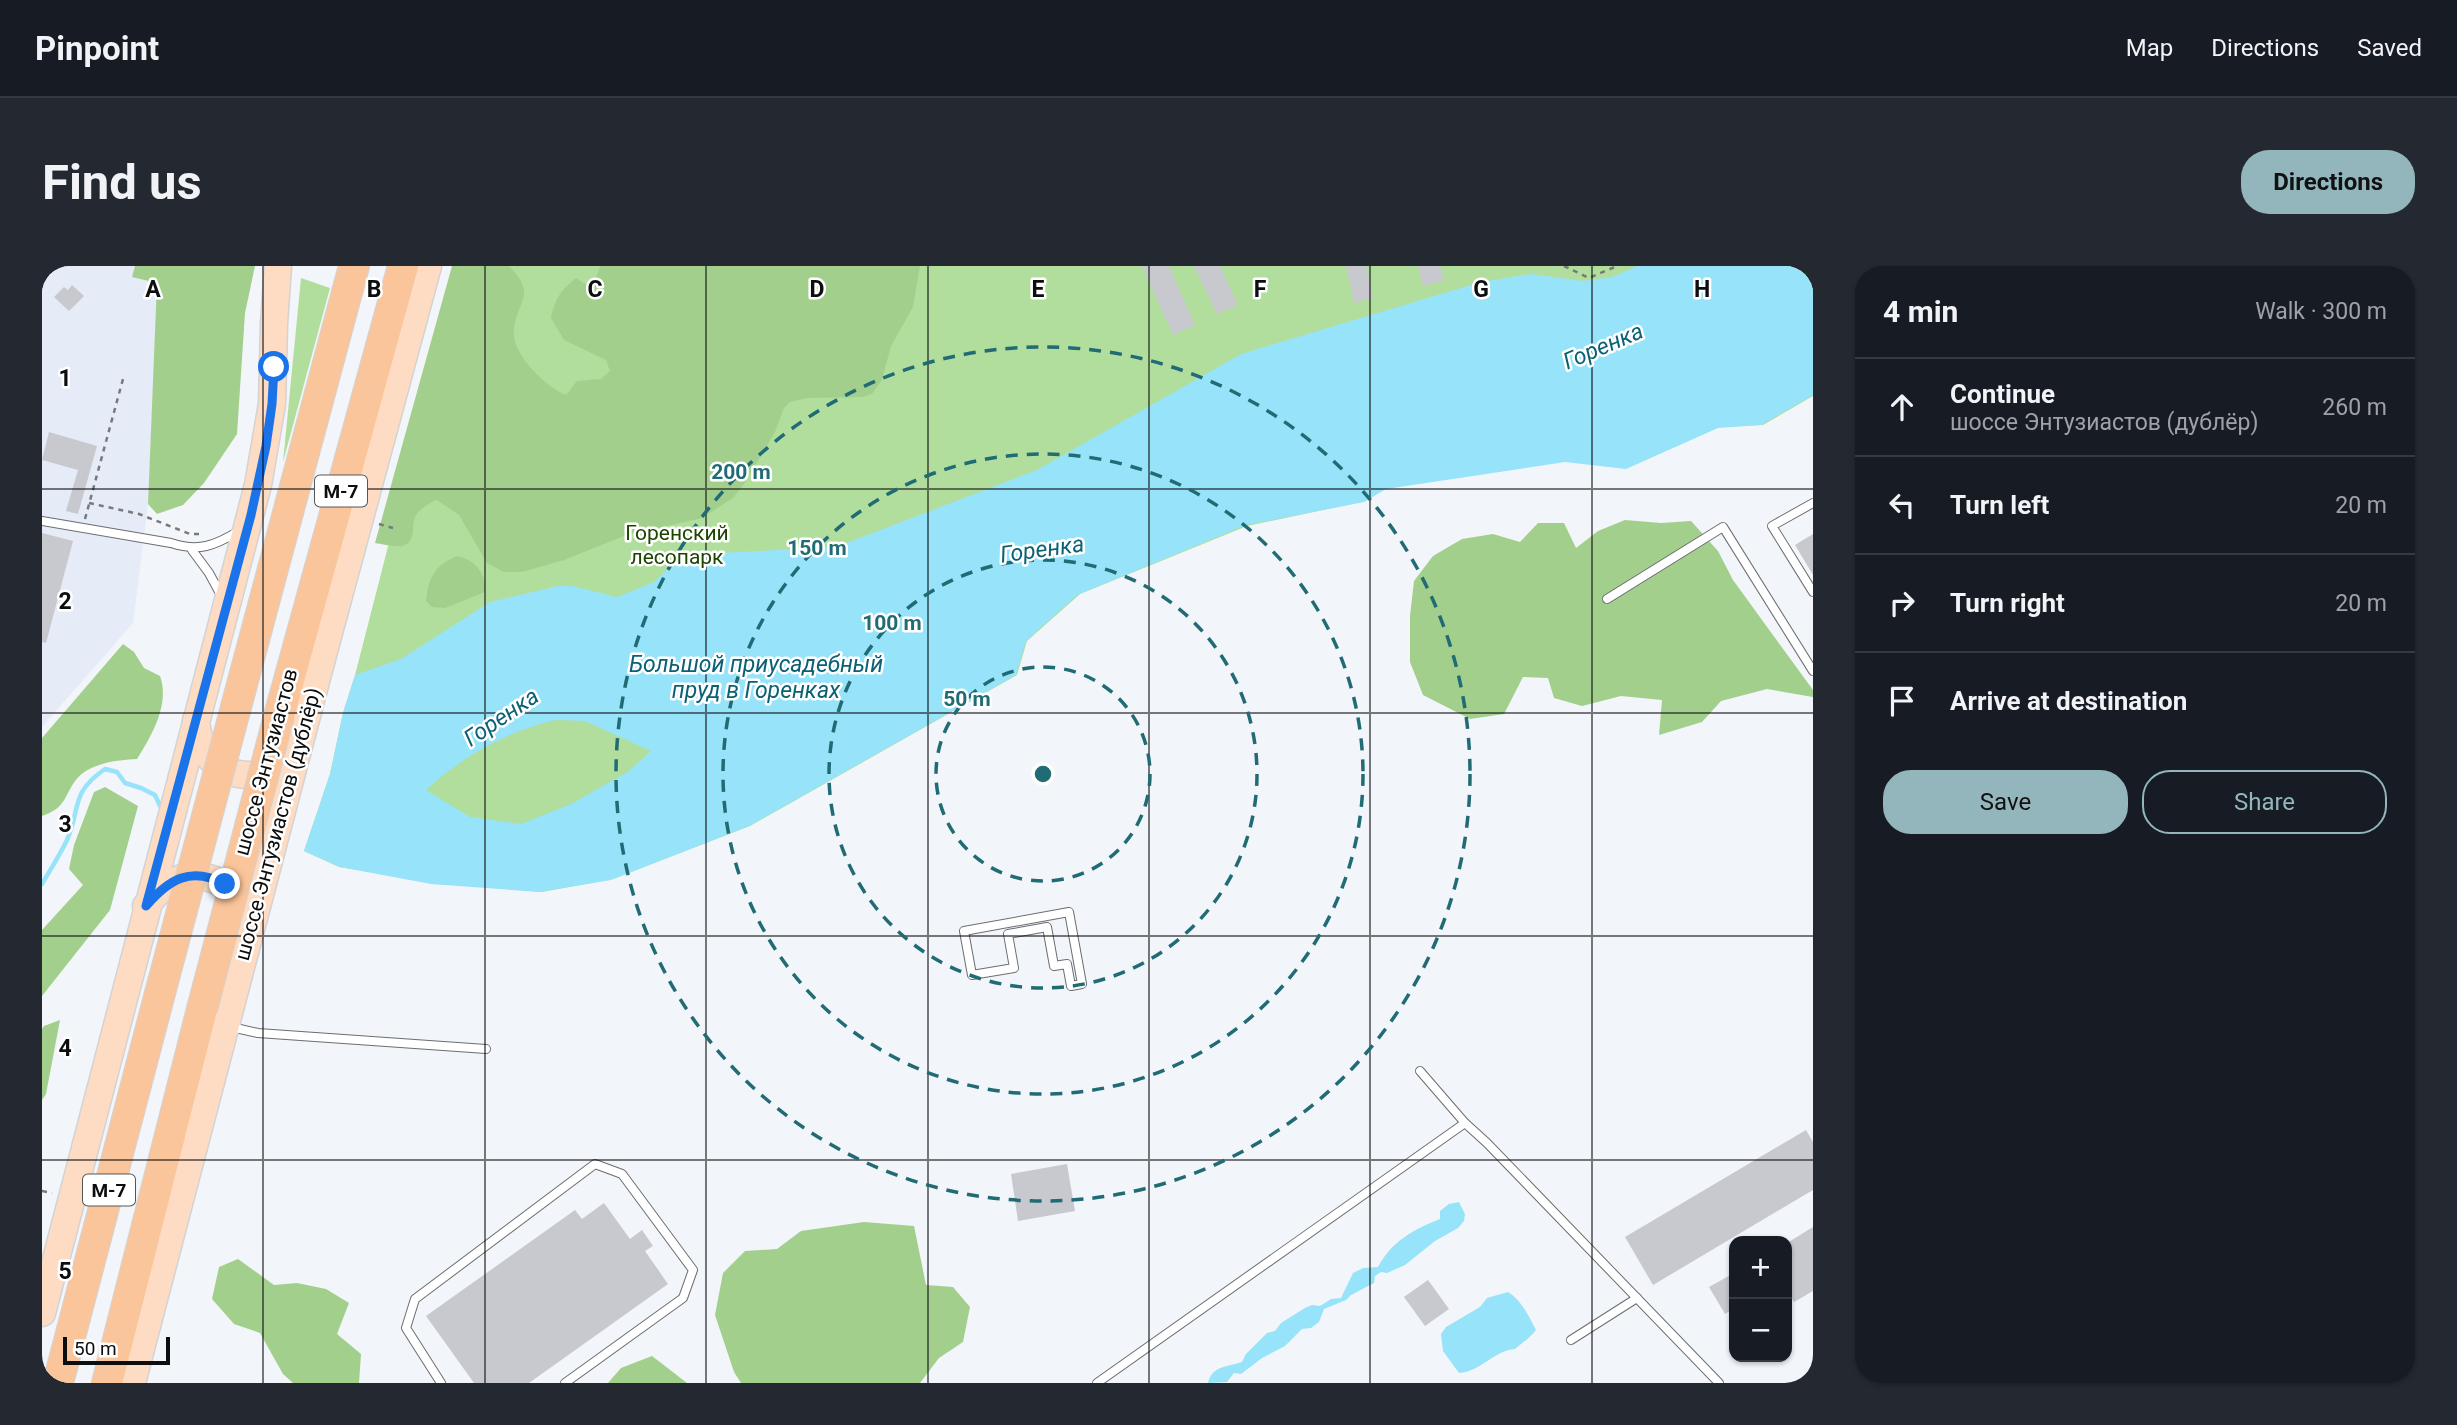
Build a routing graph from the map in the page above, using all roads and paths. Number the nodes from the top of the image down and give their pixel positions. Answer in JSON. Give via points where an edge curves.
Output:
{"nodes":[{"id":1,"x":278,"y":266,"type":"edge"},
{"id":2,"x":354,"y":266,"type":"edge"},
{"id":3,"x":403,"y":266,"type":"edge"},
{"id":4,"x":428,"y":266,"type":"edge"},
{"id":5,"x":1564,"y":266,"type":"edge"},
{"id":6,"x":1617,"y":266,"type":"edge"},
{"id":7,"x":123,"y":379,"type":"dead end"},
{"id":8,"x":89,"y":503,"type":"junction"},
{"id":9,"x":1813,"y":503,"type":"edge"},
{"id":10,"x":251,"y":515,"type":"junction"},
{"id":11,"x":42,"y":521,"type":"edge"},
{"id":12,"x":376,"y":523,"type":"dead end"},
{"id":13,"x":393,"y":528,"type":"dead end"},
{"id":14,"x":82,"y":529,"type":"junction"},
{"id":15,"x":190,"y":534,"type":"dead end"},
{"id":16,"x":192,"y":550,"type":"junction"},
{"id":17,"x":1813,"y":592,"type":"edge"},
{"id":18,"x":1607,"y":599,"type":"dead end"},
{"id":19,"x":226,"y":607,"type":"junction"},
{"id":20,"x":1813,"y":671,"type":"edge"},
{"id":21,"x":195,"y":718,"type":"junction"},
{"id":22,"x":299,"y":745,"type":"junction"},
{"id":23,"x":146,"y":906,"type":"junction"},
{"id":24,"x":251,"y":929,"type":"junction"},
{"id":25,"x":964,"y":932,"type":"joint"},
{"id":26,"x":214,"y":1017,"type":"junction"},
{"id":27,"x":486,"y":1049,"type":"dead end"},
{"id":28,"x":1420,"y":1071,"type":"dead end"},
{"id":29,"x":1465,"y":1123,"type":"junction"},
{"id":30,"x":1637,"y":1298,"type":"junction"},
{"id":31,"x":42,"y":1313,"type":"edge"},
{"id":32,"x":1572,"y":1340,"type":"dead end"},
{"id":33,"x":58,"y":1383,"type":"edge"},
{"id":34,"x":107,"y":1383,"type":"edge"},
{"id":35,"x":132,"y":1383,"type":"edge"},
{"id":36,"x":441,"y":1383,"type":"edge"},
{"id":37,"x":565,"y":1383,"type":"edge"},
{"id":38,"x":1097,"y":1383,"type":"edge"},
{"id":39,"x":1719,"y":1383,"type":"edge"}],
"edges":[{"from":1,"to":10,"type":"main road","via":[[272,404]]},
{"from":2,"to":33,"type":"highway","name":"шоссе Энтузиастов","number":"М-7","bridge":true},
{"from":3,"to":26,"type":"highway","name":"шоссе Энтузиастов","number":"М-7","bridge":true,"via":[[227,906]]},
{"from":4,"to":22,"type":"main road","name":"шоссе Энтузиастов (дублёр)"},
{"from":5,"to":6,"type":"path","via":[[1589,278]]},
{"from":7,"to":8,"type":"path"},
{"from":8,"to":14,"type":"path"},
{"from":8,"to":15,"type":"path","via":[[138,514]]},
{"from":9,"to":17,"type":"lane","via":[[1772,526]]},
{"from":10,"to":16,"type":"lane","via":[[239,531],[223,541]]},
{"from":10,"to":19,"type":"main road"},
{"from":11,"to":14,"type":"lane"},
{"from":12,"to":13,"type":"path"},
{"from":14,"to":16,"type":"lane"},
{"from":16,"to":19,"type":"lane"},
{"from":18,"to":20,"type":"lane","via":[[1723,527]]},
{"from":19,"to":21,"type":"main road"},
{"from":21,"to":22,"type":"main road","via":[[207,754],[236,774],[272,771]]},
{"from":21,"to":23,"type":"main road"},
{"from":22,"to":24,"type":"main road","name":"шоссе Энтузиастов (дублёр)"},
{"from":23,"to":24,"type":"main road","via":[[173,881],[209,877],[239,897]]},
{"from":23,"to":31,"type":"main road"},
{"from":24,"to":26,"type":"main road","name":"шоссе Энтузиастов (дублёр)"},
{"from":25,"to":25,"type":"lane","via":[[972,975],[1014,968],[1008,934],[1047,927],[1054,966],[1067,964],[1071,986],[1082,984],[1069,912]]},
{"from":26,"to":27,"type":"lane","via":[[258,1033]]},
{"from":26,"to":34,"type":"highway","name":"шоссе Энтузиастов","number":"М-7"},
{"from":26,"to":35,"type":"main road","name":"шоссе Энтузиастов (дублёр)"},
{"from":28,"to":29,"type":"lane"},
{"from":29,"to":30,"type":"lane"},
{"from":29,"to":38,"type":"lane"},
{"from":30,"to":32,"type":"lane"},
{"from":30,"to":39,"type":"lane"},
{"from":36,"to":37,"type":"lane","via":[[406,1328],[415,1299],[595,1164],[622,1174],[693,1270],[683,1298]]}]}
